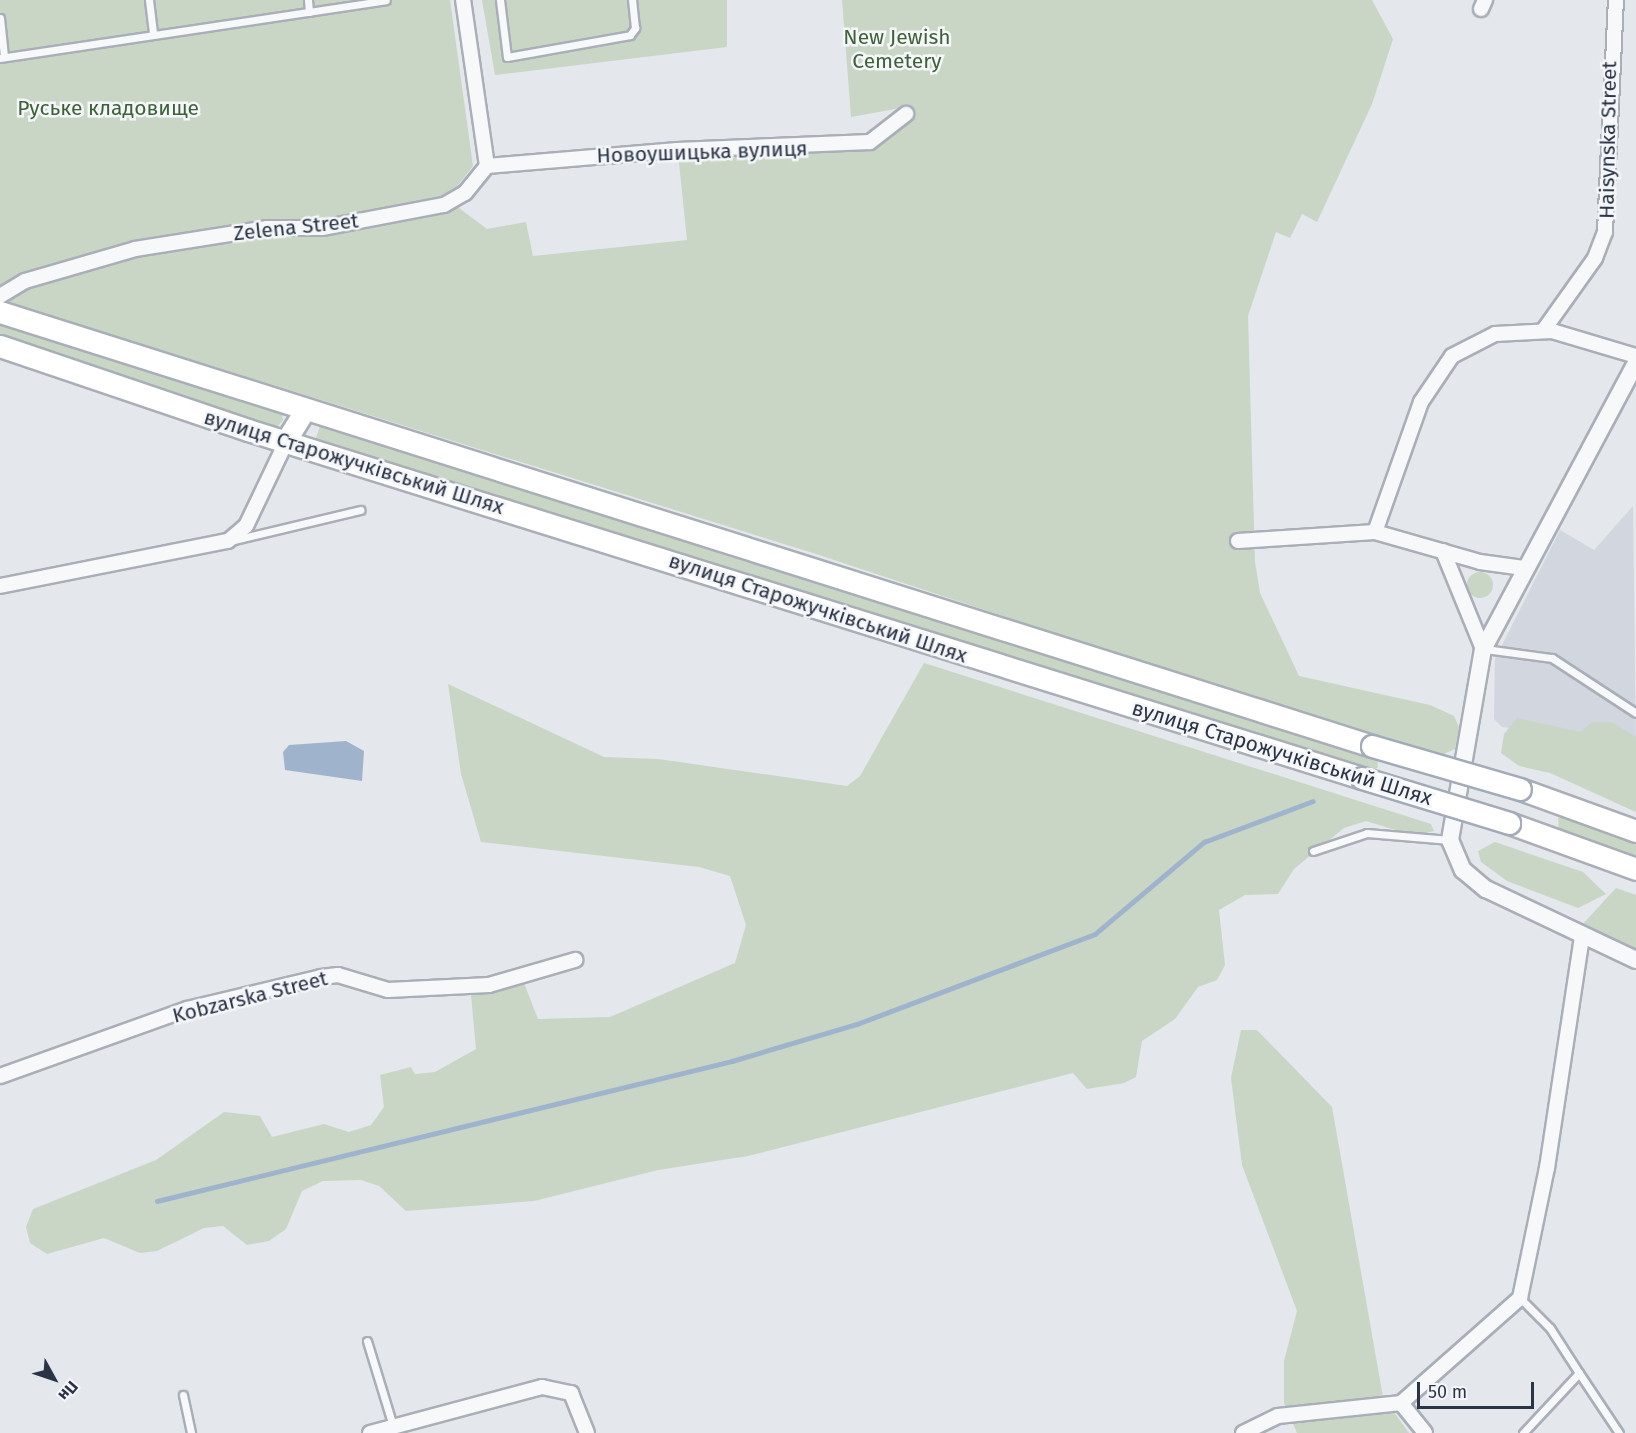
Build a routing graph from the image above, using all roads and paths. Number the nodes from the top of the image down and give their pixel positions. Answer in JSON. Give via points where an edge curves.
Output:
{"nodes":[{"id":1,"x":149,"y":0,"type":"edge"},
{"id":2,"x":308,"y":0,"type":"edge"},
{"id":3,"x":386,"y":0,"type":"edge"},
{"id":4,"x":463,"y":0,"type":"edge"},
{"id":5,"x":500,"y":0,"type":"edge"},
{"id":6,"x":632,"y":0,"type":"edge"},
{"id":7,"x":1616,"y":0,"type":"edge"},
{"id":8,"x":309,"y":12,"type":"junction"},
{"id":9,"x":0,"y":18,"type":"edge"},
{"id":10,"x":153,"y":35,"type":"junction"},
{"id":11,"x":2,"y":57,"type":"edge"},
{"id":12,"x":906,"y":114,"type":"dead end"},
{"id":13,"x":487,"y":166,"type":"junction"},
{"id":14,"x":0,"y":296,"type":"edge"},
{"id":15,"x":0,"y":312,"type":"edge"},
{"id":16,"x":1543,"y":331,"type":"junction"},
{"id":17,"x":0,"y":346,"type":"edge"},
{"id":18,"x":1636,"y":356,"type":"edge"},
{"id":19,"x":1636,"y":363,"type":"edge"},
{"id":20,"x":306,"y":409,"type":"junction"},
{"id":21,"x":287,"y":440,"type":"junction"},
{"id":22,"x":360,"y":510,"type":"dead end"},
{"id":23,"x":1376,"y":532,"type":"junction"},
{"id":24,"x":228,"y":541,"type":"junction"},
{"id":25,"x":1238,"y":541,"type":"dead end"},
{"id":26,"x":1443,"y":551,"type":"junction"},
{"id":27,"x":1524,"y":568,"type":"junction"},
{"id":28,"x":0,"y":586,"type":"edge"},
{"id":29,"x":1483,"y":648,"type":"junction"},
{"id":30,"x":1636,"y":713,"type":"edge"},
{"id":31,"x":1548,"y":799,"type":"junction"},
{"id":32,"x":1636,"y":831,"type":"edge"},
{"id":33,"x":1536,"y":832,"type":"junction"},
{"id":34,"x":1450,"y":840,"type":"junction"},
{"id":35,"x":1313,"y":851,"type":"dead end"},
{"id":36,"x":1636,"y":869,"type":"edge"},
{"id":37,"x":1582,"y":937,"type":"junction"},
{"id":38,"x":575,"y":960,"type":"dead end"},
{"id":39,"x":1636,"y":960,"type":"edge"},
{"id":40,"x":0,"y":1076,"type":"edge"},
{"id":41,"x":1520,"y":1298,"type":"junction"},
{"id":42,"x":367,"y":1341,"type":"dead end"},
{"id":43,"x":1579,"y":1373,"type":"junction"},
{"id":44,"x":183,"y":1395,"type":"dead end"},
{"id":45,"x":1401,"y":1403,"type":"junction"},
{"id":46,"x":393,"y":1426,"type":"junction"},
{"id":47,"x":192,"y":1433,"type":"edge"},
{"id":48,"x":370,"y":1433,"type":"edge"},
{"id":49,"x":587,"y":1433,"type":"edge"},
{"id":50,"x":1243,"y":1433,"type":"edge"},
{"id":51,"x":1425,"y":1433,"type":"edge"},
{"id":52,"x":1523,"y":1433,"type":"edge"},
{"id":53,"x":1619,"y":1433,"type":"edge"}],
"edges":[{"from":1,"to":10,"type":"lane"},
{"from":2,"to":8,"type":"lane"},
{"from":3,"to":8,"type":"lane"},
{"from":4,"to":13,"type":"street"},
{"from":5,"to":6,"type":"lane","via":[[507,57],[630,35],[635,28]]},
{"from":7,"to":16,"type":"street","name":"Haisynska Street","via":[[1605,232],[1595,258]]},
{"from":8,"to":10,"type":"lane"},
{"from":9,"to":11,"type":"lane"},
{"from":10,"to":11,"type":"lane"},
{"from":12,"to":13,"type":"street","name":"Новоушицька вулиця","via":[[870,142],[677,150]]},
{"from":13,"to":14,"type":"street","name":"Zelena Street","via":[[485,175],[444,205],[322,228],[267,228],[135,249],[25,281]]},
{"from":15,"to":20,"type":"main road","name":"вулиця Старожучківський Шлях"},
{"from":16,"to":18,"type":"street","via":[[1596,341]]},
{"from":16,"to":23,"type":"street","via":[[1481,339],[1440,366],[1421,402]]},
{"from":17,"to":21,"type":"main road","name":"вулиця Старожучківський Шлях"},
{"from":19,"to":27,"type":"street"},
{"from":20,"to":21,"type":"main road"},
{"from":20,"to":31,"type":"main road","name":"вулиця Старожучківський Шлях","bridge":true,"via":[[1053,640],[1372,746]]},
{"from":21,"to":24,"type":"street","via":[[246,526]]},
{"from":21,"to":33,"type":"main road","name":"вулиця Старожучківський Шлях","bridge":true},
{"from":22,"to":24,"type":"lane"},
{"from":23,"to":25,"type":"street"},
{"from":23,"to":26,"type":"street"},
{"from":24,"to":28,"type":"street"},
{"from":26,"to":27,"type":"street"},
{"from":26,"to":29,"type":"street"},
{"from":27,"to":29,"type":"street"},
{"from":29,"to":30,"type":"lane","via":[[1552,658]]},
{"from":29,"to":34,"type":"street"},
{"from":31,"to":32,"type":"main road","name":"вулиця Старожучківський Шлях"},
{"from":31,"to":33,"type":"main road"},
{"from":33,"to":36,"type":"main road","name":"вулиця Старожучківський Шлях"},
{"from":34,"to":35,"type":"lane","via":[[1367,833]]},
{"from":34,"to":37,"type":"street","via":[[1463,870],[1486,889]]},
{"from":37,"to":39,"type":"street"},
{"from":37,"to":41,"type":"street","via":[[1547,1168]]},
{"from":38,"to":40,"type":"street","name":"Kobzarska Street","via":[[489,985],[388,990],[338,975],[321,977],[187,1009]]},
{"from":41,"to":43,"type":"lane","via":[[1550,1328]]},
{"from":41,"to":45,"type":"street"},
{"from":42,"to":46,"type":"lane"},
{"from":43,"to":52,"type":"lane"},
{"from":43,"to":53,"type":"lane"},
{"from":44,"to":47,"type":"lane"},
{"from":45,"to":50,"type":"street","via":[[1278,1416]]},
{"from":45,"to":51,"type":"street"},
{"from":46,"to":48,"type":"street"},
{"from":46,"to":49,"type":"street","via":[[542,1387],[571,1393]]}]}
